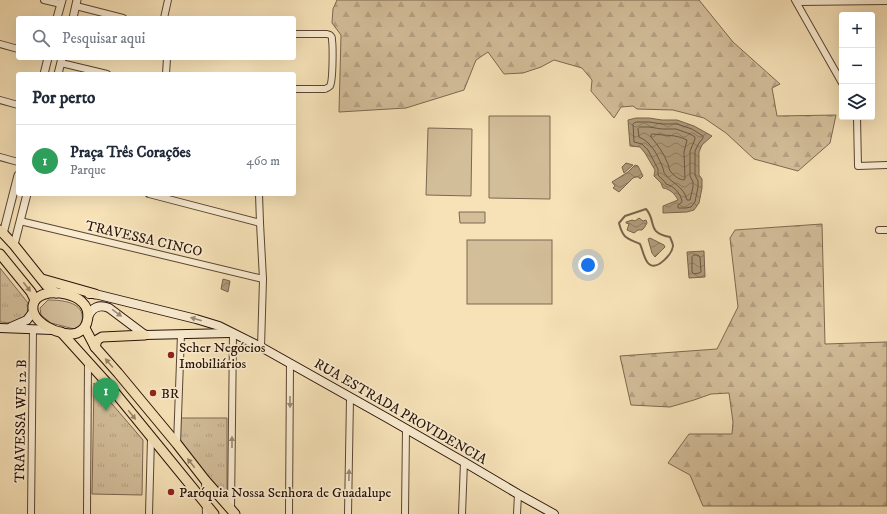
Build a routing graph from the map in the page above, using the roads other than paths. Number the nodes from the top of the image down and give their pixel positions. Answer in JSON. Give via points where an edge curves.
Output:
{"nodes":[{"id":1,"x":44,"y":0,"type":"edge"},
{"id":2,"x":168,"y":0,"type":"edge"},
{"id":3,"x":796,"y":1,"type":"edge"},
{"id":4,"x":887,"y":1,"type":"edge"},
{"id":5,"x":61,"y":2,"type":"edge"},
{"id":6,"x":76,"y":3,"type":"edge"},
{"id":7,"x":58,"y":16,"type":"edge"},
{"id":8,"x":73,"y":16,"type":"edge"},
{"id":9,"x":117,"y":16,"type":"edge"},
{"id":10,"x":164,"y":16,"type":"edge"},
{"id":11,"x":296,"y":34,"type":"edge"},
{"id":12,"x":0,"y":44,"type":"edge"},
{"id":13,"x":16,"y":48,"type":"edge"},
{"id":14,"x":48,"y":60,"type":"edge"},
{"id":15,"x":62,"y":60,"type":"edge"},
{"id":16,"x":167,"y":60,"type":"edge"},
{"id":17,"x":44,"y":72,"type":"edge"},
{"id":18,"x":59,"y":72,"type":"edge"},
{"id":19,"x":101,"y":72,"type":"edge"},
{"id":20,"x":166,"y":72,"type":"edge"},
{"id":21,"x":839,"y":78,"type":"edge"},
{"id":22,"x":296,"y":89,"type":"edge"},
{"id":23,"x":0,"y":100,"type":"edge"},
{"id":24,"x":16,"y":104,"type":"edge"},
{"id":25,"x":857,"y":120,"type":"edge"},
{"id":26,"x":0,"y":157,"type":"edge"},
{"id":27,"x":16,"y":161,"type":"edge"},
{"id":28,"x":887,"y":165,"type":"edge"},
{"id":29,"x":16,"y":182,"type":"edge"},
{"id":30,"x":26,"y":196,"type":"edge"},
{"id":31,"x":157,"y":196,"type":"edge"},
{"id":32,"x":259,"y":196,"type":"edge"},
{"id":33,"x":20,"y":221,"type":"junction"},
{"id":34,"x":260,"y":223,"type":"junction"},
{"id":35,"x":879,"y":230,"type":"dead end"},
{"id":36,"x":887,"y":230,"type":"edge"},
{"id":37,"x":1,"y":232,"type":"edge"},
{"id":38,"x":14,"y":245,"type":"junction"},
{"id":39,"x":0,"y":254,"type":"edge"},
{"id":40,"x":23,"y":258,"type":"junction"},
{"id":41,"x":10,"y":266,"type":"junction"},
{"id":42,"x":42,"y":279,"type":"junction"},
{"id":43,"x":263,"y":279,"type":"junction"},
{"id":44,"x":60,"y":293,"type":"junction"},
{"id":45,"x":95,"y":294,"type":"junction"},
{"id":46,"x":35,"y":300,"type":"junction"},
{"id":47,"x":33,"y":312,"type":"junction"},
{"id":48,"x":88,"y":317,"type":"junction"},
{"id":49,"x":4,"y":328,"type":"edge"},
{"id":50,"x":85,"y":328,"type":"junction"},
{"id":51,"x":33,"y":329,"type":"junction"},
{"id":52,"x":57,"y":331,"type":"junction"},
{"id":53,"x":233,"y":333,"type":"junction"},
{"id":54,"x":181,"y":334,"type":"junction"},
{"id":55,"x":145,"y":335,"type":"junction"},
{"id":56,"x":95,"y":347,"type":"junction"},
{"id":57,"x":261,"y":347,"type":"junction"},
{"id":58,"x":88,"y":362,"type":"junction"},
{"id":59,"x":290,"y":363,"type":"junction"},
{"id":60,"x":350,"y":398,"type":"junction"},
{"id":61,"x":406,"y":429,"type":"junction"},
{"id":62,"x":151,"y":438,"type":"junction"},
{"id":63,"x":176,"y":444,"type":"junction"},
{"id":64,"x":464,"y":462,"type":"junction"},
{"id":65,"x":205,"y":480,"type":"junction"},
{"id":66,"x":518,"y":494,"type":"junction"},
{"id":67,"x":205,"y":504,"type":"junction"},
{"id":68,"x":233,"y":512,"type":"edge"},
{"id":69,"x":31,"y":514,"type":"edge"},
{"id":70,"x":87,"y":514,"type":"edge"},
{"id":71,"x":149,"y":514,"type":"edge"},
{"id":72,"x":206,"y":514,"type":"edge"},
{"id":73,"x":214,"y":514,"type":"edge"},
{"id":74,"x":289,"y":514,"type":"edge"},
{"id":75,"x":348,"y":514,"type":"edge"},
{"id":76,"x":405,"y":514,"type":"edge"},
{"id":77,"x":462,"y":514,"type":"edge"},
{"id":78,"x":517,"y":514,"type":"edge"},
{"id":79,"x":554,"y":514,"type":"edge"}],
"edges":[{"from":1,"to":5,"type":"street"},
{"from":2,"to":10,"type":"street"},
{"from":3,"to":4,"type":"street"},
{"from":3,"to":21,"type":"street"},
{"from":5,"to":7,"type":"street"},
{"from":6,"to":8,"type":"street"},
{"from":6,"to":9,"type":"street"},
{"from":11,"to":22,"type":"street","via":[[327,34],[332,39],[330,86]]},
{"from":12,"to":13,"type":"street"},
{"from":14,"to":17,"type":"street"},
{"from":15,"to":18,"type":"street"},
{"from":15,"to":19,"type":"street"},
{"from":16,"to":20,"type":"street"},
{"from":23,"to":24,"type":"street"},
{"from":25,"to":28,"type":"street","via":[[858,166]]},
{"from":26,"to":27,"type":"street"},
{"from":29,"to":37,"type":"street"},
{"from":30,"to":33,"type":"street"},
{"from":31,"to":34,"type":"street"},
{"from":32,"to":34,"type":"street"},
{"from":33,"to":38,"type":"street"},
{"from":33,"to":43,"type":"street","name":"TRAVESSA CINCO"},
{"from":34,"to":43,"type":"street"},
{"from":35,"to":36,"type":"street"},
{"from":37,"to":38,"type":"main road"},
{"from":38,"to":40,"type":"main road"},
{"from":39,"to":41,"type":"main road"},
{"from":40,"to":41,"type":"main road"},
{"from":40,"to":42,"type":"main road"},
{"from":41,"to":46,"type":"main road","one_way":true,"via":[[32,292]]},
{"from":42,"to":44,"type":"main road","via":[[46,285]]},
{"from":42,"to":45,"type":"main road"},
{"from":43,"to":57,"type":"street"},
{"from":44,"to":45,"type":"main road","name":"RUA ESTRADA PROVIDENCIA"},
{"from":44,"to":46,"type":"main road","via":[[44,294]]},
{"from":44,"to":48,"type":"main road","via":[[82,302]]},
{"from":53,"to":45,"type":"main road","name":"RUA ESTRADA PROVIDENCIA","one_way":true,"via":[[196,319]]},
{"from":46,"to":47,"type":"main road"},
{"from":47,"to":49,"type":"main road","via":[[27,320]]},
{"from":47,"to":52,"type":"main road","via":[[42,323]]},
{"from":48,"to":50,"type":"main road"},
{"from":48,"to":55,"type":"main road","one_way":true,"via":[[93,308],[106,306]]},
{"from":49,"to":51,"type":"main road"},
{"from":50,"to":52,"type":"main road","via":[[73,334]]},
{"from":50,"to":56,"type":"main road"},
{"from":51,"to":52,"type":"main road"},
{"from":51,"to":69,"type":"street","name":"TRAVESSA WE 12 B"},
{"from":52,"to":58,"type":"main road"},
{"from":53,"to":54,"type":"main road","name":"RUA ESTRADA PROVIDENCIA"},
{"from":53,"to":57,"type":"main road","name":"RUA ESTRADA PROVIDENCIA"},
{"from":68,"to":53,"type":"street","one_way":true},
{"from":54,"to":55,"type":"main road","name":"RUA ESTRADA PROVIDENCIA"},
{"from":54,"to":63,"type":"street"},
{"from":55,"to":56,"type":"main road","via":[[102,337],[97,340]]},
{"from":63,"to":56,"type":"main road","one_way":true},
{"from":57,"to":59,"type":"main road","name":"RUA ESTRADA PROVIDENCIA"},
{"from":58,"to":62,"type":"main road","one_way":true},
{"from":58,"to":70,"type":"street"},
{"from":59,"to":60,"type":"main road","name":"RUA ESTRADA PROVIDENCIA"},
{"from":59,"to":74,"type":"street","one_way":true},
{"from":60,"to":61,"type":"main road","name":"RUA ESTRADA PROVIDENCIA"},
{"from":75,"to":60,"type":"street","one_way":true},
{"from":61,"to":64,"type":"main road","name":"RUA ESTRADA PROVIDENCIA"},
{"from":61,"to":76,"type":"street"},
{"from":62,"to":67,"type":"main road"},
{"from":62,"to":71,"type":"street"},
{"from":65,"to":63,"type":"main road","one_way":true},
{"from":64,"to":66,"type":"main road","name":"RUA ESTRADA PROVIDENCIA"},
{"from":64,"to":77,"type":"street"},
{"from":65,"to":67,"type":"street"},
{"from":65,"to":68,"type":"main road"},
{"from":66,"to":78,"type":"street"},
{"from":66,"to":79,"type":"main road","name":"RUA ESTRADA PROVIDENCIA"},
{"from":67,"to":72,"type":"street"},
{"from":67,"to":73,"type":"main road"}]}
